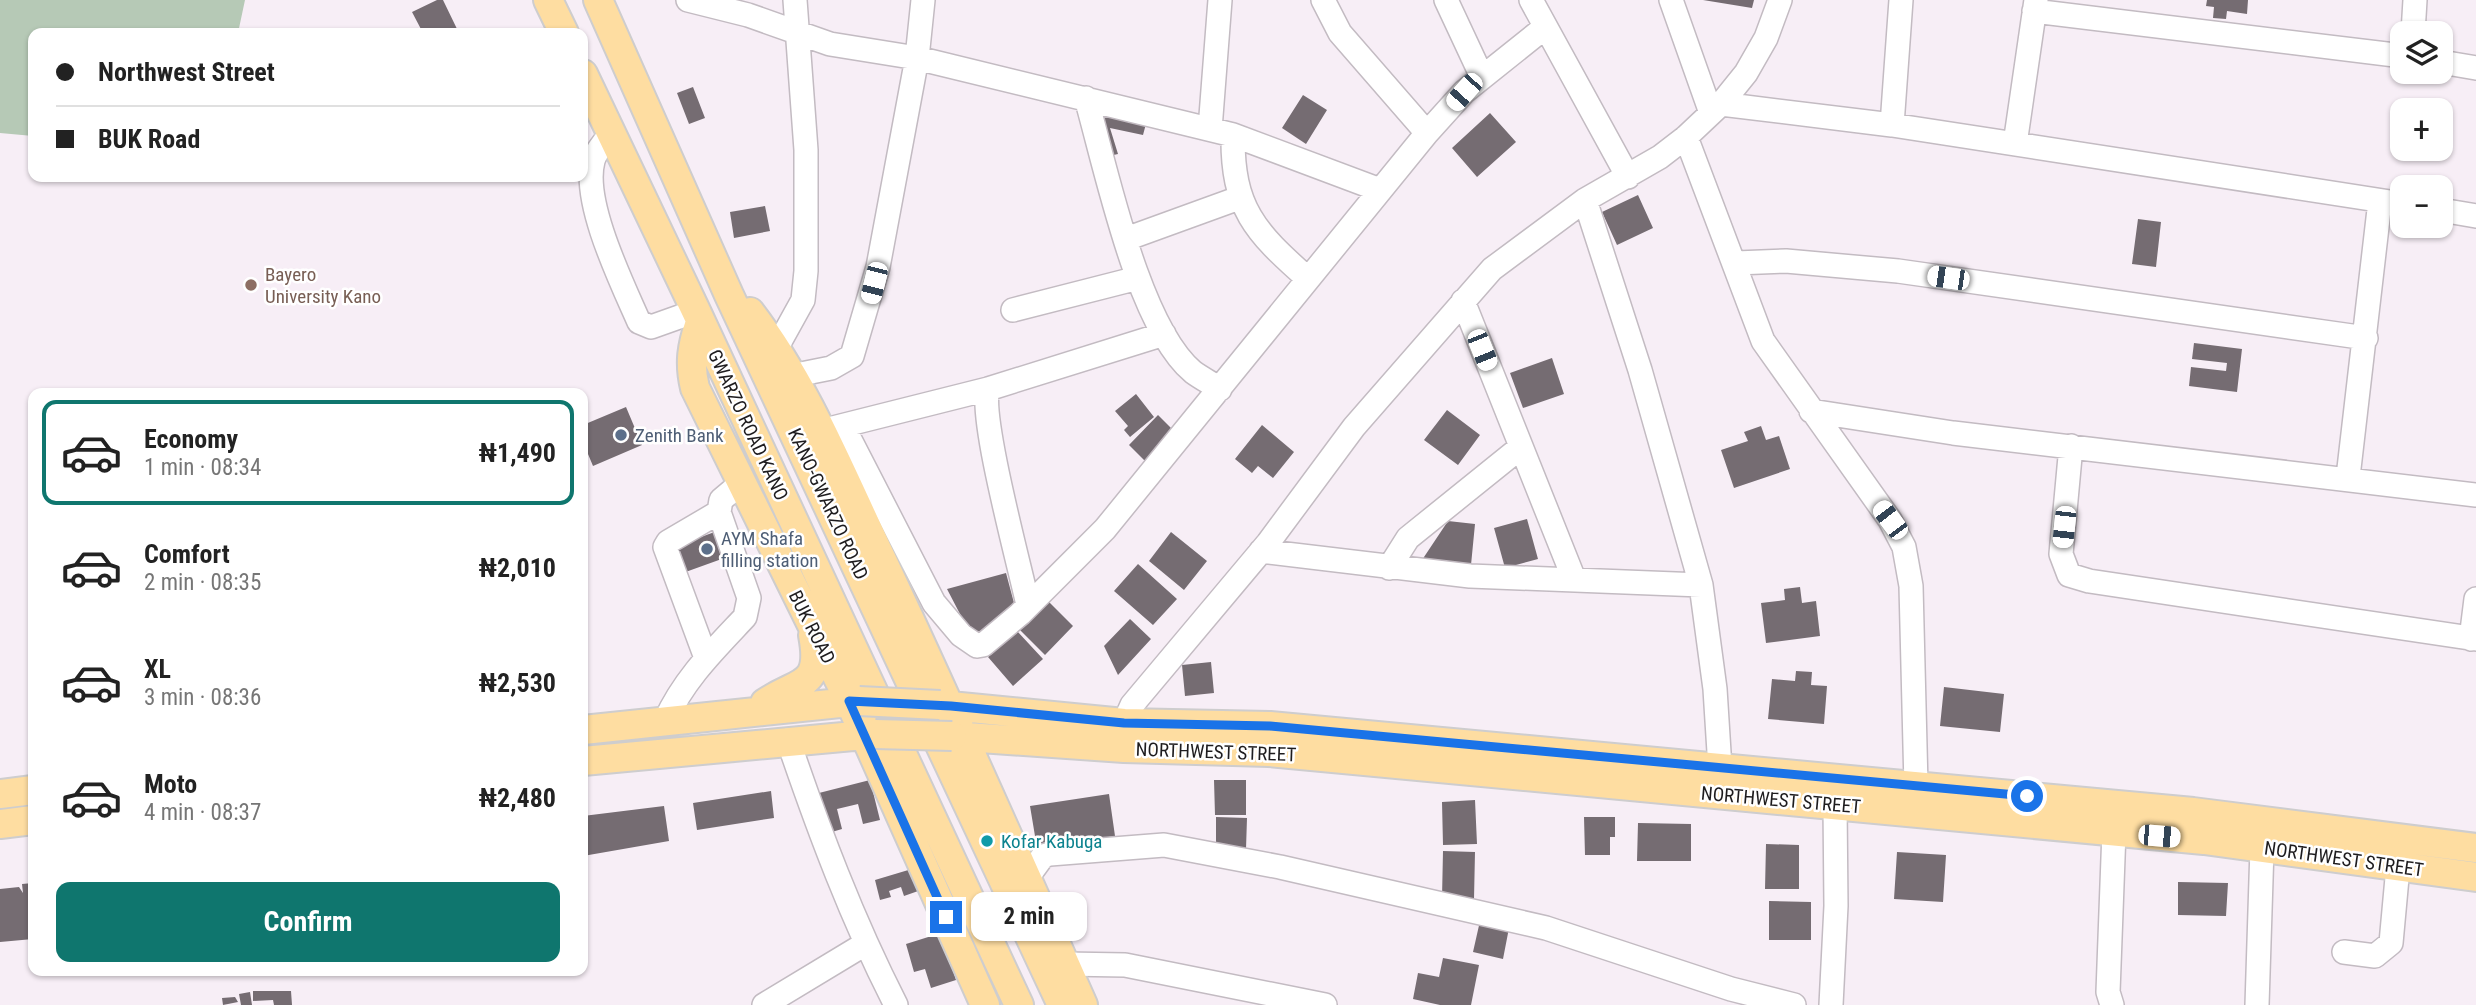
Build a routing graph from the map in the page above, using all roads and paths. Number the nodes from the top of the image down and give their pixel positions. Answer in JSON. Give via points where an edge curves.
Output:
{"nodes":[{"id":1,"x":548,"y":0,"type":"edge"},
{"id":2,"x":598,"y":0,"type":"edge"},
{"id":3,"x":688,"y":0,"type":"edge"},
{"id":4,"x":795,"y":0,"type":"edge"},
{"id":5,"x":923,"y":0,"type":"edge"},
{"id":6,"x":1220,"y":0,"type":"edge"},
{"id":7,"x":1323,"y":0,"type":"edge"},
{"id":8,"x":1446,"y":0,"type":"edge"},
{"id":9,"x":1531,"y":0,"type":"edge"},
{"id":10,"x":1671,"y":0,"type":"edge"},
{"id":11,"x":1780,"y":0,"type":"edge"},
{"id":12,"x":1901,"y":0,"type":"edge"},
{"id":13,"x":2416,"y":0,"type":"edge"},
{"id":14,"x":2035,"y":6,"type":"edge"},
{"id":15,"x":2414,"y":21,"type":"edge"},
{"id":16,"x":562,"y":28,"type":"edge"},
{"id":17,"x":1544,"y":28,"type":"junction"},
{"id":18,"x":796,"y":32,"type":"junction"},
{"id":19,"x":2390,"y":54,"type":"edge"},
{"id":20,"x":917,"y":58,"type":"junction"},
{"id":21,"x":2453,"y":64,"type":"edge"},
{"id":22,"x":2476,"y":68,"type":"edge"},
{"id":23,"x":1482,"y":77,"type":"junction"},
{"id":24,"x":588,"y":85,"type":"edge"},
{"id":25,"x":1086,"y":98,"type":"junction"},
{"id":26,"x":1716,"y":108,"type":"junction"},
{"id":27,"x":1892,"y":125,"type":"junction"},
{"id":28,"x":1210,"y":129,"type":"junction"},
{"id":29,"x":1427,"y":133,"type":"junction"},
{"id":30,"x":611,"y":134,"type":"junction"},
{"id":31,"x":1233,"y":135,"type":"junction"},
{"id":32,"x":1686,"y":136,"type":"junction"},
{"id":33,"x":2015,"y":144,"type":"junction"},
{"id":34,"x":1628,"y":177,"type":"junction"},
{"id":35,"x":1380,"y":190,"type":"junction"},
{"id":36,"x":1239,"y":198,"type":"junction"},
{"id":37,"x":1586,"y":200,"type":"junction"},
{"id":38,"x":2390,"y":203,"type":"edge"},
{"id":39,"x":2390,"y":208,"type":"edge"},
{"id":40,"x":2453,"y":212,"type":"edge"},
{"id":41,"x":2476,"y":216,"type":"edge"},
{"id":42,"x":1126,"y":239,"type":"junction"},
{"id":43,"x":1736,"y":263,"type":"junction"},
{"id":44,"x":1138,"y":278,"type":"junction"},
{"id":45,"x":1307,"y":278,"type":"junction"},
{"id":46,"x":729,"y":295,"type":"junction"},
{"id":47,"x":1463,"y":301,"type":"junction"},
{"id":48,"x":1013,"y":310,"type":"dead end"},
{"id":49,"x":698,"y":316,"type":"junction"},
{"id":50,"x":1164,"y":334,"type":"junction"},
{"id":51,"x":2366,"y":338,"type":"junction"},
{"id":52,"x":777,"y":347,"type":"junction"},
{"id":53,"x":791,"y":376,"type":"junction"},
{"id":54,"x":988,"y":389,"type":"junction"},
{"id":55,"x":1220,"y":389,"type":"junction"},
{"id":56,"x":1811,"y":411,"type":"junction"},
{"id":57,"x":831,"y":429,"type":"junction"},
{"id":58,"x":2071,"y":446,"type":"junction"},
{"id":59,"x":1521,"y":447,"type":"junction"},
{"id":60,"x":2348,"y":477,"type":"junction"},
{"id":61,"x":740,"y":484,"type":"junction"},
{"id":62,"x":2476,"y":495,"type":"edge"},
{"id":63,"x":719,"y":512,"type":"junction"},
{"id":64,"x":1261,"y":551,"type":"junction"},
{"id":65,"x":1389,"y":568,"type":"junction"},
{"id":66,"x":1574,"y":579,"type":"junction"},
{"id":67,"x":1701,"y":585,"type":"junction"},
{"id":68,"x":2476,"y":599,"type":"edge"},
{"id":69,"x":1028,"y":606,"type":"junction"},
{"id":70,"x":812,"y":629,"type":"junction"},
{"id":71,"x":2474,"y":639,"type":"edge"},
{"id":72,"x":706,"y":658,"type":"junction"},
{"id":73,"x":854,"y":701,"type":"junction"},
{"id":74,"x":946,"y":705,"type":"junction"},
{"id":75,"x":752,"y":712,"type":"junction"},
{"id":76,"x":665,"y":721,"type":"junction"},
{"id":77,"x":1124,"y":723,"type":"junction"},
{"id":78,"x":588,"y":729,"type":"edge"},
{"id":79,"x":1083,"y":732,"type":"junction"},
{"id":80,"x":869,"y":734,"type":"junction"},
{"id":81,"x":958,"y":736,"type":"junction"},
{"id":82,"x":788,"y":740,"type":"junction"},
{"id":83,"x":588,"y":760,"type":"edge"},
{"id":84,"x":1720,"y":768,"type":"junction"},
{"id":85,"x":1916,"y":786,"type":"junction"},
{"id":86,"x":28,"y":790,"type":"edge"},
{"id":87,"x":0,"y":793,"type":"edge"},
{"id":88,"x":1835,"y":805,"type":"junction"},
{"id":89,"x":28,"y":821,"type":"edge"},
{"id":90,"x":0,"y":824,"type":"edge"},
{"id":91,"x":2114,"y":831,"type":"junction"},
{"id":92,"x":2262,"y":848,"type":"junction"},
{"id":93,"x":2476,"y":848,"type":"edge"},
{"id":94,"x":2398,"y":867,"type":"junction"},
{"id":95,"x":2476,"y":877,"type":"edge"},
{"id":96,"x":1027,"y":878,"type":"junction"},
{"id":97,"x":865,"y":944,"type":"junction"},
{"id":98,"x":2344,"y":951,"type":"dead end"},
{"id":99,"x":1065,"y":964,"type":"junction"},
{"id":100,"x":764,"y":1005,"type":"edge"},
{"id":101,"x":895,"y":1005,"type":"edge"},
{"id":102,"x":985,"y":1005,"type":"edge"},
{"id":103,"x":1019,"y":1005,"type":"edge"},
{"id":104,"x":1062,"y":1005,"type":"edge"},
{"id":105,"x":1083,"y":1005,"type":"edge"},
{"id":106,"x":1325,"y":1005,"type":"edge"},
{"id":107,"x":1794,"y":1005,"type":"edge"},
{"id":108,"x":1831,"y":1005,"type":"edge"},
{"id":109,"x":2112,"y":1005,"type":"edge"},
{"id":110,"x":2257,"y":1005,"type":"edge"}],
"edges":[{"from":1,"to":16,"type":"main road"},
{"from":2,"to":46,"type":"main road","name":"KANO-GWARZO ROAD"},
{"from":3,"to":18,"type":"street"},
{"from":4,"to":18,"type":"street"},
{"from":5,"to":20,"type":"street"},
{"from":6,"to":28,"type":"street"},
{"from":7,"to":29,"type":"street","via":[[1340,33]]},
{"from":8,"to":23,"type":"street"},
{"from":9,"to":17,"type":"street"},
{"from":10,"to":26,"type":"street"},
{"from":11,"to":26,"type":"street","via":[[1757,56]]},
{"from":12,"to":27,"type":"street"},
{"from":13,"to":15,"type":"street"},
{"from":14,"to":19,"type":"street"},
{"from":14,"to":33,"type":"street"},
{"from":17,"to":23,"type":"street"},
{"from":17,"to":34,"type":"street"},
{"from":18,"to":20,"type":"street","via":[[830,44]]},
{"from":18,"to":52,"type":"street","via":[[806,150],[806,271],[803,300]]},
{"from":20,"to":25,"type":"street"},
{"from":20,"to":53,"type":"street","via":[[878,267],[852,356],[831,368]]},
{"from":21,"to":22,"type":"street"},
{"from":23,"to":29,"type":"street"},
{"from":24,"to":30,"type":"main road","name":"GWARZO ROAD KANO"},
{"from":25,"to":28,"type":"street"},
{"from":25,"to":42,"type":"street"},
{"from":26,"to":27,"type":"street"},
{"from":26,"to":32,"type":"street"},
{"from":27,"to":33,"type":"street"},
{"from":28,"to":31,"type":"street"},
{"from":29,"to":35,"type":"street"},
{"from":30,"to":49,"type":"main road","name":"GWARZO ROAD KANO"},
{"from":30,"to":49,"type":"street","via":[[593,160],[592,185],[606,243],[639,322],[650,327]]},
{"from":31,"to":35,"type":"street"},
{"from":31,"to":36,"type":"street"},
{"from":32,"to":34,"type":"street"},
{"from":32,"to":43,"type":"street"},
{"from":33,"to":38,"type":"street"},
{"from":34,"to":37,"type":"street"},
{"from":35,"to":45,"type":"street"},
{"from":36,"to":42,"type":"street"},
{"from":36,"to":45,"type":"street","via":[[1266,242]]},
{"from":37,"to":47,"type":"street","via":[[1492,270]]},
{"from":37,"to":67,"type":"street"},
{"from":39,"to":51,"type":"street"},
{"from":40,"to":41,"type":"street"},
{"from":42,"to":44,"type":"street"},
{"from":43,"to":51,"type":"street","via":[[1786,261],[1898,271]]},
{"from":43,"to":56,"type":"street","via":[[1763,341]]},
{"from":44,"to":48,"type":"street"},
{"from":44,"to":50,"type":"street"},
{"from":45,"to":55,"type":"street"},
{"from":46,"to":52,"type":"main road","via":[[750,312]]},
{"from":46,"to":104,"type":"main road","name":"KANO-GWARZO ROAD"},
{"from":47,"to":59,"type":"street"},
{"from":47,"to":64,"type":"street","via":[[1354,427]]},
{"from":49,"to":61,"type":"main road","name":"BUK ROAD","via":[[690,369]]},
{"from":49,"to":103,"type":"main road","name":"GWARZO ROAD KANO"},
{"from":50,"to":54,"type":"street"},
{"from":50,"to":55,"type":"street","via":[[1192,371]]},
{"from":51,"to":60,"type":"street"},
{"from":52,"to":53,"type":"main road"},
{"from":53,"to":57,"type":"main road"},
{"from":54,"to":57,"type":"street"},
{"from":54,"to":69,"type":"street","via":[[991,432]]},
{"from":55,"to":69,"type":"street","via":[[1105,529]]},
{"from":56,"to":58,"type":"street"},
{"from":56,"to":85,"type":"street","via":[[1890,520],[1904,547],[1911,586]]},
{"from":57,"to":69,"type":"street","via":[[934,603],[961,635],[983,645]]},
{"from":57,"to":74,"type":"main road"},
{"from":58,"to":60,"type":"street"},
{"from":58,"to":71,"type":"street","via":[[2061,554],[2068,575]]},
{"from":59,"to":65,"type":"street","via":[[1408,538]]},
{"from":59,"to":66,"type":"street"},
{"from":60,"to":62,"type":"street"},
{"from":61,"to":63,"type":"street","via":[[722,500]]},
{"from":61,"to":70,"type":"main road","name":"BUK ROAD"},
{"from":63,"to":72,"type":"street","via":[[750,598],[745,617]]},
{"from":63,"to":72,"type":"street","via":[[665,547]]},
{"from":64,"to":65,"type":"street"},
{"from":64,"to":77,"type":"street","via":[[1132,705]]},
{"from":65,"to":66,"type":"street"},
{"from":66,"to":67,"type":"street"},
{"from":67,"to":84,"type":"street"},
{"from":68,"to":71,"type":"street"},
{"from":70,"to":73,"type":"main road","name":"BUK ROAD"},
{"from":70,"to":75,"type":"main road","via":[[814,670],[803,683]]},
{"from":72,"to":76,"type":"street","via":[[678,692]]},
{"from":73,"to":74,"type":"main road","bridge":true},
{"from":73,"to":75,"type":"main road"},
{"from":73,"to":80,"type":"main road","name":"BUK ROAD"},
{"from":74,"to":79,"type":"main road"},
{"from":74,"to":81,"type":"main road"},
{"from":75,"to":76,"type":"main road"},
{"from":76,"to":78,"type":"main road"},
{"from":77,"to":79,"type":"main road","name":"NORTHWEST STREET"},
{"from":77,"to":84,"type":"main road","name":"NORTHWEST STREET","via":[[1270,726]]},
{"from":79,"to":81,"type":"main road"},
{"from":79,"to":88,"type":"main road","name":"NORTHWEST STREET"},
{"from":80,"to":81,"type":"main road","bridge":true},
{"from":80,"to":82,"type":"main road"},
{"from":80,"to":102,"type":"main road","name":"BUK ROAD"},
{"from":81,"to":96,"type":"main road"},
{"from":82,"to":83,"type":"main road"},
{"from":82,"to":97,"type":"street","via":[[827,855]]},
{"from":84,"to":85,"type":"main road","name":"NORTHWEST STREET"},
{"from":85,"to":93,"type":"main road","name":"NORTHWEST STREET","via":[[2193,812]]},
{"from":86,"to":87,"type":"main road"},
{"from":88,"to":91,"type":"main road","name":"NORTHWEST STREET"},
{"from":88,"to":108,"type":"street"},
{"from":89,"to":90,"type":"main road"},
{"from":91,"to":92,"type":"main road","name":"NORTHWEST STREET"},
{"from":91,"to":109,"type":"street","via":[[2108,992]]},
{"from":92,"to":94,"type":"main road","name":"NORTHWEST STREET"},
{"from":92,"to":110,"type":"street"},
{"from":94,"to":95,"type":"main road","name":"NORTHWEST STREET"},
{"from":94,"to":98,"type":"street","via":[[2391,943],[2375,956]]},
{"from":96,"to":99,"type":"main road"},
{"from":96,"to":107,"type":"street","via":[[1043,856],[1050,854],[1164,845],[1546,928]]},
{"from":97,"to":100,"type":"street"},
{"from":97,"to":101,"type":"street"},
{"from":99,"to":105,"type":"main road"},
{"from":99,"to":106,"type":"street","via":[[1125,965]]}]}
